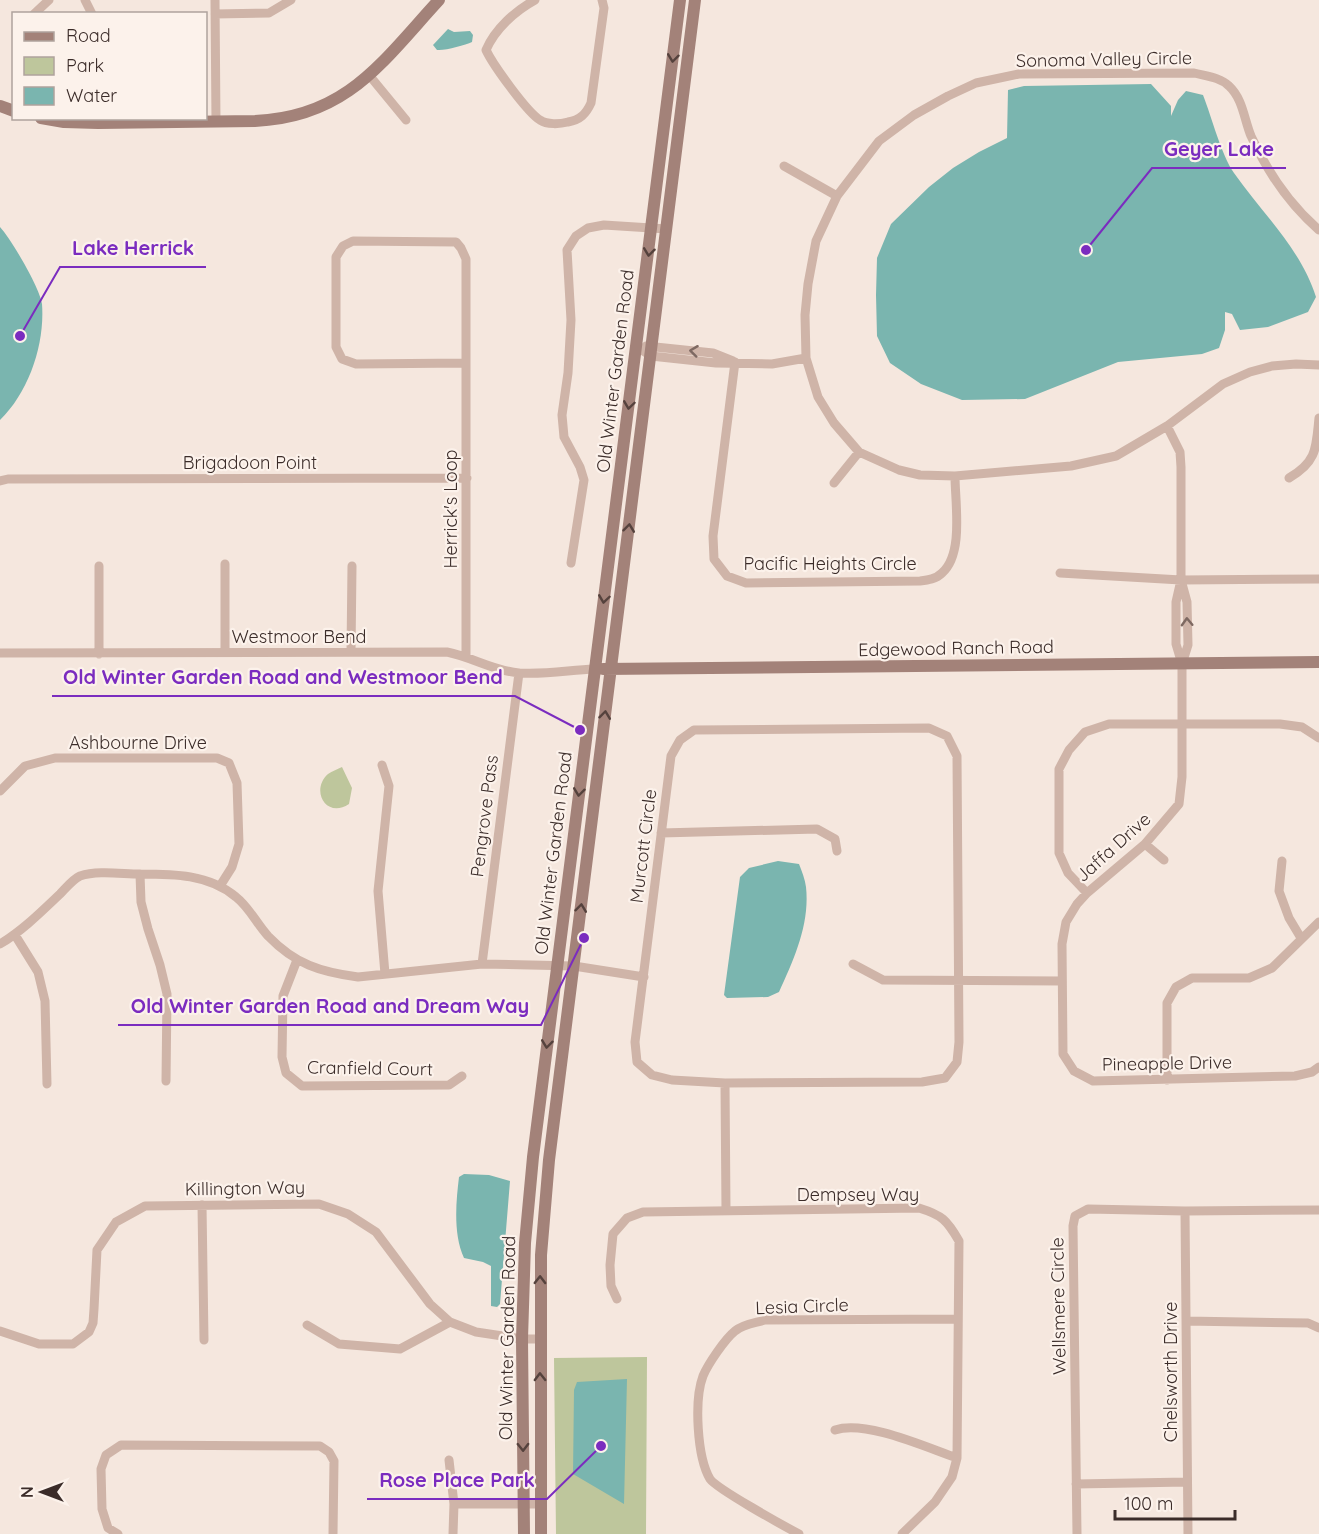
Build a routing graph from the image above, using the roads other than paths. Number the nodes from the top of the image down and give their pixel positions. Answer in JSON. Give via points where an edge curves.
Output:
{"nodes":[{"id":1,"x":49,"y":0,"type":"edge"},
{"id":2,"x":215,"y":0,"type":"edge"},
{"id":3,"x":291,"y":0,"type":"edge"},
{"id":4,"x":439,"y":0,"type":"edge"},
{"id":5,"x":535,"y":0,"type":"edge"},
{"id":6,"x":602,"y":0,"type":"edge"},
{"id":7,"x":680,"y":0,"type":"edge"},
{"id":8,"x":696,"y":0,"type":"edge"},
{"id":9,"x":36,"y":12,"type":"edge"},
{"id":10,"x":215,"y":14,"type":"junction"},
{"id":11,"x":369,"y":75,"type":"junction"},
{"id":12,"x":52,"y":120,"type":"edge"},
{"id":13,"x":406,"y":120,"type":"dead end"},
{"id":14,"x":98,"y":121,"type":"edge"},
{"id":15,"x":216,"y":122,"type":"junction"},
{"id":16,"x":784,"y":166,"type":"dead end"},
{"id":17,"x":837,"y":196,"type":"junction"},
{"id":18,"x":652,"y":227,"type":"junction"},
{"id":19,"x":668,"y":229,"type":"junction"},
{"id":20,"x":1319,"y":230,"type":"edge"},
{"id":21,"x":637,"y":347,"type":"junction"},
{"id":22,"x":652,"y":351,"type":"junction"},
{"id":23,"x":806,"y":358,"type":"junction"},
{"id":24,"x":735,"y":362,"type":"junction"},
{"id":25,"x":465,"y":363,"type":"junction"},
{"id":26,"x":1319,"y":365,"type":"edge"},
{"id":27,"x":1319,"y":418,"type":"edge"},
{"id":28,"x":1167,"y":426,"type":"junction"},
{"id":29,"x":860,"y":452,"type":"junction"},
{"id":30,"x":955,"y":476,"type":"junction"},
{"id":31,"x":467,"y":478,"type":"junction"},
{"id":32,"x":1289,"y":478,"type":"dead end"},
{"id":33,"x":0,"y":482,"type":"edge"},
{"id":34,"x":834,"y":483,"type":"dead end"},
{"id":35,"x":571,"y":563,"type":"dead end"},
{"id":36,"x":225,"y":564,"type":"dead end"},
{"id":37,"x":99,"y":566,"type":"dead end"},
{"id":38,"x":352,"y":566,"type":"dead end"},
{"id":39,"x":1060,"y":573,"type":"dead end"},
{"id":40,"x":1319,"y":579,"type":"edge"},
{"id":41,"x":1181,"y":580,"type":"junction"},
{"id":42,"x":225,"y":652,"type":"junction"},
{"id":43,"x":351,"y":652,"type":"junction"},
{"id":44,"x":0,"y":653,"type":"edge"},
{"id":45,"x":99,"y":654,"type":"junction"},
{"id":46,"x":466,"y":656,"type":"junction"},
{"id":47,"x":1319,"y":662,"type":"edge"},
{"id":48,"x":1182,"y":664,"type":"junction"},
{"id":49,"x":594,"y":669,"type":"junction"},
{"id":50,"x":610,"y":669,"type":"junction"},
{"id":51,"x":519,"y":673,"type":"junction"},
{"id":52,"x":1182,"y":724,"type":"junction"},
{"id":53,"x":1319,"y":738,"type":"edge"},
{"id":54,"x":382,"y":765,"type":"dead end"},
{"id":55,"x":0,"y":791,"type":"edge"},
{"id":56,"x":661,"y":833,"type":"junction"},
{"id":57,"x":1145,"y":844,"type":"junction"},
{"id":58,"x":837,"y":851,"type":"dead end"},
{"id":59,"x":1164,"y":860,"type":"dead end"},
{"id":60,"x":1282,"y":861,"type":"dead end"},
{"id":61,"x":140,"y":874,"type":"junction"},
{"id":62,"x":220,"y":886,"type":"junction"},
{"id":63,"x":1087,"y":893,"type":"junction"},
{"id":64,"x":1319,"y":922,"type":"edge"},
{"id":65,"x":15,"y":935,"type":"junction"},
{"id":66,"x":1301,"y":938,"type":"junction"},
{"id":67,"x":0,"y":944,"type":"edge"},
{"id":68,"x":297,"y":960,"type":"junction"},
{"id":69,"x":482,"y":964,"type":"junction"},
{"id":70,"x":853,"y":964,"type":"dead end"},
{"id":71,"x":558,"y":965,"type":"junction"},
{"id":72,"x":574,"y":966,"type":"junction"},
{"id":73,"x":385,"y":974,"type":"junction"},
{"id":74,"x":644,"y":977,"type":"junction"},
{"id":75,"x":959,"y":981,"type":"junction"},
{"id":76,"x":1062,"y":981,"type":"junction"},
{"id":77,"x":1319,"y":1068,"type":"edge"},
{"id":78,"x":462,"y":1076,"type":"dead end"},
{"id":79,"x":1167,"y":1080,"type":"junction"},
{"id":80,"x":166,"y":1081,"type":"dead end"},
{"id":81,"x":725,"y":1083,"type":"junction"},
{"id":82,"x":47,"y":1084,"type":"dead end"},
{"id":83,"x":202,"y":1205,"type":"junction"},
{"id":84,"x":1319,"y":1210,"type":"edge"},
{"id":85,"x":726,"y":1211,"type":"junction"},
{"id":86,"x":1185,"y":1211,"type":"junction"},
{"id":87,"x":617,"y":1299,"type":"dead end"},
{"id":88,"x":958,"y":1319,"type":"junction"},
{"id":89,"x":1186,"y":1321,"type":"junction"},
{"id":90,"x":450,"y":1323,"type":"junction"},
{"id":91,"x":307,"y":1325,"type":"dead end"},
{"id":92,"x":1319,"y":1328,"type":"edge"},
{"id":93,"x":0,"y":1331,"type":"edge"},
{"id":94,"x":522,"y":1339,"type":"junction"},
{"id":95,"x":539,"y":1339,"type":"junction"},
{"id":96,"x":204,"y":1340,"type":"dead end"},
{"id":97,"x":835,"y":1430,"type":"dead end"},
{"id":98,"x":957,"y":1458,"type":"junction"},
{"id":99,"x":449,"y":1460,"type":"dead end"},
{"id":100,"x":1187,"y":1482,"type":"junction"},
{"id":101,"x":1076,"y":1484,"type":"junction"},
{"id":102,"x":454,"y":1504,"type":"junction"},
{"id":103,"x":524,"y":1504,"type":"junction"},
{"id":104,"x":541,"y":1504,"type":"junction"},
{"id":105,"x":118,"y":1534,"type":"edge"},
{"id":106,"x":333,"y":1534,"type":"edge"},
{"id":107,"x":453,"y":1534,"type":"edge"},
{"id":108,"x":524,"y":1534,"type":"edge"},
{"id":109,"x":541,"y":1534,"type":"edge"},
{"id":110,"x":799,"y":1534,"type":"edge"},
{"id":111,"x":902,"y":1534,"type":"edge"},
{"id":112,"x":1077,"y":1534,"type":"edge"},
{"id":113,"x":1188,"y":1534,"type":"edge"}],
"edges":[{"from":1,"to":9,"type":"street"},
{"from":2,"to":10,"type":"street"},
{"from":3,"to":10,"type":"street","via":[[269,13]]},
{"from":4,"to":11,"type":"main road"},
{"from":5,"to":6,"type":"street","via":[[509,20],[486,50],[531,112],[541,122],[560,124],[577,121],[591,103]]},
{"from":7,"to":18,"type":"main road","name":"Old Winter Garden Road","one_way":true},
{"from":8,"to":19,"type":"main road","name":"Old Winter Garden Road"},
{"from":10,"to":15,"type":"street"},
{"from":11,"to":13,"type":"street"},
{"from":11,"to":15,"type":"main road","via":[[342,97],[307,113],[274,120]]},
{"from":12,"to":14,"type":"main road"},
{"from":14,"to":15,"type":"main road"},
{"from":16,"to":17,"type":"street"},
{"from":17,"to":20,"type":"street","name":"Sonoma Valley Circle","via":[[879,141],[914,115],[976,83],[1019,74],[1194,74],[1228,84],[1240,100],[1251,135],[1276,181]]},
{"from":17,"to":23,"type":"street","name":"Sonoma Valley Circle","via":[[816,241],[805,315]]},
{"from":18,"to":19,"type":"street"},
{"from":18,"to":21,"type":"main road","name":"Old Winter Garden Road","one_way":true},
{"from":18,"to":35,"type":"street","via":[[588,228],[576,236],[567,250],[571,320],[562,415],[564,437],[584,480]]},
{"from":19,"to":22,"type":"main road","name":"Old Winter Garden Road"},
{"from":21,"to":22,"type":"street"},
{"from":21,"to":49,"type":"main road","name":"Old Winter Garden Road","one_way":true},
{"from":22,"to":24,"type":"street","via":[[713,353]]},
{"from":50,"to":22,"type":"main road","name":"Old Winter Garden Road","one_way":true},
{"from":23,"to":24,"type":"street","via":[[772,364]]},
{"from":23,"to":29,"type":"street","name":"Sonoma Valley Circle","via":[[818,397],[834,423]]},
{"from":24,"to":30,"type":"street","name":"Pacific Heights Circle","via":[[713,536],[714,559],[727,576],[746,583],[934,578],[951,563],[956,547]]},
{"from":25,"to":25,"type":"street","name":"Herrick's Loop","via":[[466,259],[456,242],[353,241],[343,246],[336,257],[336,347],[342,359],[356,364]]},
{"from":25,"to":31,"type":"street","name":"Herrick's Loop"},
{"from":26,"to":28,"type":"street","via":[[1272,366],[1250,372],[1222,384]]},
{"from":27,"to":32,"type":"street","via":[[1314,457],[1304,470]]},
{"from":28,"to":30,"type":"street","via":[[1116,456],[1071,466]]},
{"from":28,"to":41,"type":"street","name":"Jaffa Drive","via":[[1180,452]]},
{"from":29,"to":30,"type":"street","via":[[899,470]]},
{"from":29,"to":34,"type":"street"},
{"from":31,"to":33,"type":"street","name":"Brigadoon Point","via":[[8,478]]},
{"from":31,"to":46,"type":"street","name":"Herrick's Loop"},
{"from":36,"to":42,"type":"street"},
{"from":37,"to":45,"type":"street"},
{"from":38,"to":43,"type":"street"},
{"from":39,"to":41,"type":"street"},
{"from":40,"to":41,"type":"street"},
{"from":41,"to":48,"type":"street","name":"Jaffa Drive","via":[[1187,602],[1188,645]]},
{"from":42,"to":43,"type":"street","name":"Westmoor Bend"},
{"from":42,"to":45,"type":"street","name":"Westmoor Bend"},
{"from":43,"to":46,"type":"street","name":"Westmoor Bend","via":[[447,652]]},
{"from":44,"to":45,"type":"street","name":"Westmoor Bend"},
{"from":46,"to":51,"type":"street","name":"Westmoor Bend"},
{"from":47,"to":48,"type":"main road","name":"Edgewood Ranch Road"},
{"from":48,"to":50,"type":"main road","name":"Edgewood Ranch Road"},
{"from":48,"to":52,"type":"street","name":"Jaffa Drive"},
{"from":49,"to":50,"type":"main road","name":"Edgewood Ranch Road"},
{"from":49,"to":51,"type":"street","name":"Westmoor Bend"},
{"from":49,"to":71,"type":"main road","name":"Old Winter Garden Road","one_way":true},
{"from":72,"to":50,"type":"main road","name":"Old Winter Garden Road","one_way":true},
{"from":51,"to":69,"type":"street","name":"Pengrove Pass"},
{"from":52,"to":53,"type":"street","via":[[1281,724],[1302,727]]},
{"from":52,"to":57,"type":"street","name":"Jaffa Drive","via":[[1179,804]]},
{"from":52,"to":63,"type":"street","via":[[1109,724],[1085,732],[1069,750],[1059,769],[1059,854],[1068,873]]},
{"from":54,"to":73,"type":"street","via":[[389,786],[378,891]]},
{"from":55,"to":62,"type":"street","name":"Ashbourne Drive","via":[[25,766],[55,758],[217,758],[229,763],[237,783],[239,844],[232,867]]},
{"from":56,"to":58,"type":"street","via":[[817,829],[835,839]]},
{"from":56,"to":74,"type":"street","name":"Murcott Circle"},
{"from":56,"to":75,"type":"street","name":"Murcott Circle","via":[[671,756],[680,740],[694,730],[929,728],[947,736],[957,756]]},
{"from":57,"to":59,"type":"street"},
{"from":57,"to":63,"type":"street","name":"Jaffa Drive"},
{"from":60,"to":66,"type":"street","via":[[1279,891]]},
{"from":61,"to":62,"type":"street","via":[[179,874]]},
{"from":61,"to":65,"type":"street","via":[[79,877]]},
{"from":61,"to":80,"type":"street","via":[[141,902],[167,994]]},
{"from":62,"to":68,"type":"street","via":[[237,897],[268,936]]},
{"from":63,"to":76,"type":"street","name":"Jaffa Drive","via":[[1066,922]]},
{"from":64,"to":66,"type":"street"},
{"from":65,"to":67,"type":"street"},
{"from":65,"to":82,"type":"street","via":[[38,972],[45,1001]]},
{"from":66,"to":79,"type":"street","via":[[1272,968],[1249,978],[1192,978],[1176,987],[1167,1003]]},
{"from":68,"to":73,"type":"street","via":[[338,974]]},
{"from":68,"to":78,"type":"street","name":"Cranfield Court","via":[[283,996],[282,1057],[286,1073],[302,1086],[449,1085]]},
{"from":69,"to":71,"type":"street"},
{"from":69,"to":73,"type":"street"},
{"from":70,"to":75,"type":"street","via":[[884,980]]},
{"from":71,"to":72,"type":"street"},
{"from":71,"to":94,"type":"main road","name":"Old Winter Garden Road","one_way":true,"via":[[532,1168]]},
{"from":72,"to":74,"type":"street"},
{"from":95,"to":72,"type":"main road","name":"Old Winter Garden Road","one_way":true,"via":[[540,1255]]},
{"from":74,"to":81,"type":"street","name":"Murcott Circle","via":[[635,1042],[637,1062],[652,1075],[672,1080]]},
{"from":75,"to":76,"type":"street"},
{"from":75,"to":81,"type":"street","name":"Murcott Circle","via":[[957,1062],[945,1078],[922,1082]]},
{"from":76,"to":79,"type":"street","name":"Pineapple Drive","via":[[1063,1054],[1074,1071],[1093,1081]]},
{"from":77,"to":79,"type":"street","name":"Pineapple Drive","via":[[1295,1076]]},
{"from":81,"to":85,"type":"street"},
{"from":83,"to":90,"type":"street","name":"Killington Way","via":[[318,1204],[348,1214],[376,1232],[430,1304]]},
{"from":83,"to":93,"type":"street","name":"Killington Way","via":[[146,1206],[110,1229],[96,1250],[93,1323],[72,1344],[39,1344]]},
{"from":83,"to":96,"type":"street"},
{"from":84,"to":86,"type":"street","name":"Wellsmere Circle"},
{"from":85,"to":87,"type":"street","name":"Dempsey Way","via":[[643,1212],[627,1218],[612,1234],[611,1286]]},
{"from":85,"to":88,"type":"street","name":"Dempsey Way","via":[[919,1208],[939,1214],[958,1241]]},
{"from":86,"to":89,"type":"street","name":"Chelsworth Drive"},
{"from":86,"to":101,"type":"street","name":"Wellsmere Circle","via":[[1088,1209],[1075,1216]]},
{"from":88,"to":98,"type":"street","name":"Dempsey Way"},
{"from":88,"to":110,"type":"street","name":"Lesia Circle","via":[[765,1320],[735,1331],[719,1351],[703,1376],[699,1400],[703,1461],[711,1481]]},
{"from":89,"to":92,"type":"street","via":[[1308,1323]]},
{"from":89,"to":100,"type":"street","name":"Chelsworth Drive"},
{"from":90,"to":91,"type":"street","via":[[400,1349],[339,1344]]},
{"from":90,"to":94,"type":"street","name":"Killington Way","via":[[476,1332]]},
{"from":94,"to":95,"type":"street","name":"Killington Way"},
{"from":94,"to":103,"type":"main road","name":"Old Winter Garden Road","one_way":true},
{"from":104,"to":95,"type":"main road","name":"Old Winter Garden Road","one_way":true},
{"from":97,"to":98,"type":"street","via":[[873,1430]]},
{"from":98,"to":111,"type":"street","name":"Dempsey Way","via":[[952,1477],[935,1502]]},
{"from":99,"to":102,"type":"street"},
{"from":100,"to":101,"type":"street"},
{"from":100,"to":113,"type":"street","name":"Chelsworth Drive"},
{"from":101,"to":112,"type":"street","name":"Wellsmere Circle"},
{"from":102,"to":103,"type":"street"},
{"from":102,"to":107,"type":"street"},
{"from":103,"to":104,"type":"street"},
{"from":103,"to":108,"type":"main road","name":"Old Winter Garden Road"},
{"from":104,"to":109,"type":"main road","name":"Old Winter Garden Road"},
{"from":105,"to":106,"type":"street","via":[[108,1528],[102,1509],[100,1469],[106,1455],[121,1445],[320,1446],[334,1461]]}]}
